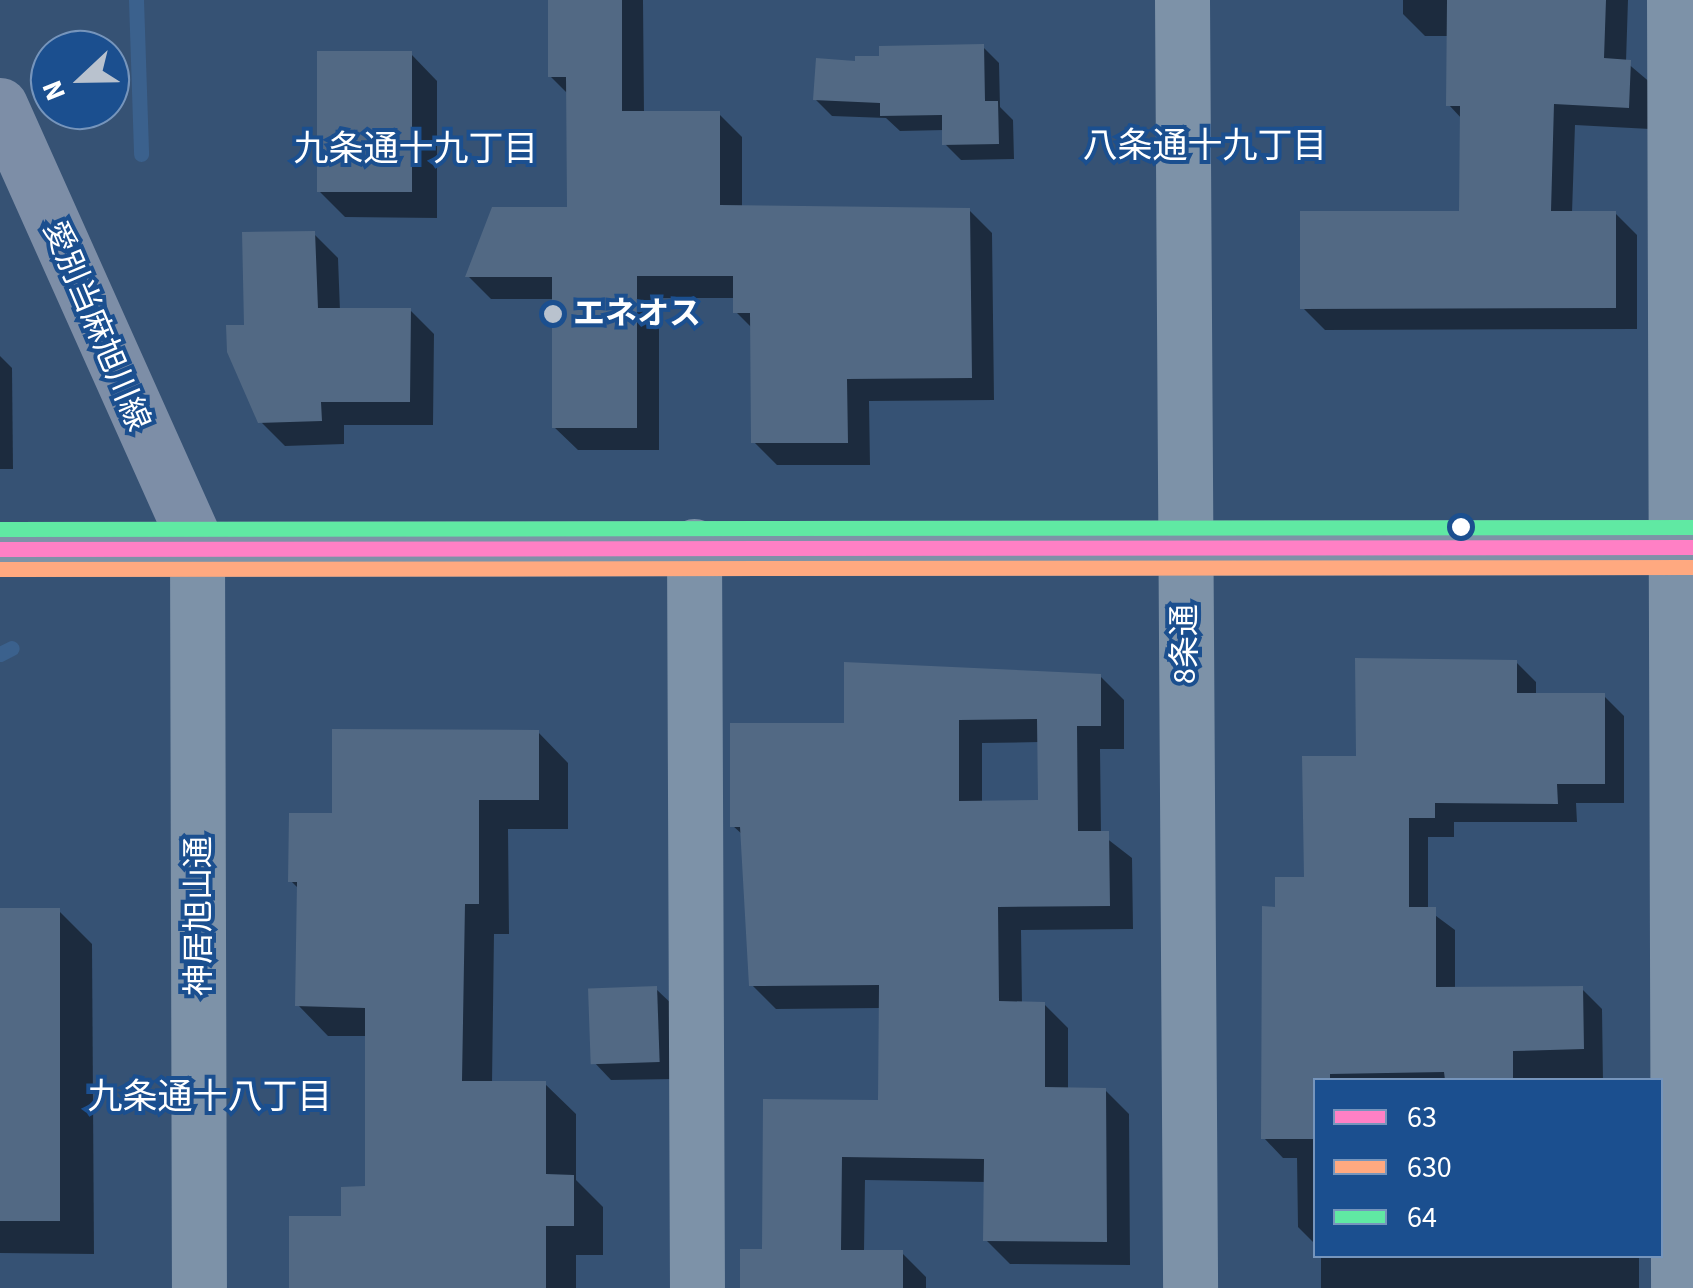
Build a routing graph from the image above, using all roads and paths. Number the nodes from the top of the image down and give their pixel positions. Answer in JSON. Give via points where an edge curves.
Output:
{"nodes":[{"id":1,"x":1182,"y":0,"type":"edge"},
{"id":2,"x":1674,"y":0,"type":"edge"},
{"id":3,"x":4,"y":123,"type":"edge"},
{"id":4,"x":197,"y":545,"type":"junction"},
{"id":5,"x":694,"y":546,"type":"junction"},
{"id":6,"x":1686,"y":547,"type":"edge"},
{"id":7,"x":1186,"y":548,"type":"junction"},
{"id":8,"x":0,"y":549,"type":"edge"},
{"id":9,"x":200,"y":1288,"type":"edge"},
{"id":10,"x":697,"y":1288,"type":"edge"},
{"id":11,"x":1190,"y":1288,"type":"edge"},
{"id":12,"x":1678,"y":1288,"type":"edge"}],
"edges":[{"from":1,"to":7,"type":"street","name":"8条通"},
{"from":2,"to":6,"type":"street"},
{"from":3,"to":4,"type":"main road","name":"愛別当麻旭川線"},
{"from":4,"to":5,"type":"highway"},
{"from":4,"to":8,"type":"highway"},
{"from":4,"to":9,"type":"street","name":"神居旭山通"},
{"from":5,"to":7,"type":"highway"},
{"from":5,"to":10,"type":"street"},
{"from":6,"to":7,"type":"highway"},
{"from":6,"to":12,"type":"street"},
{"from":7,"to":11,"type":"street","name":"8条通"}]}
